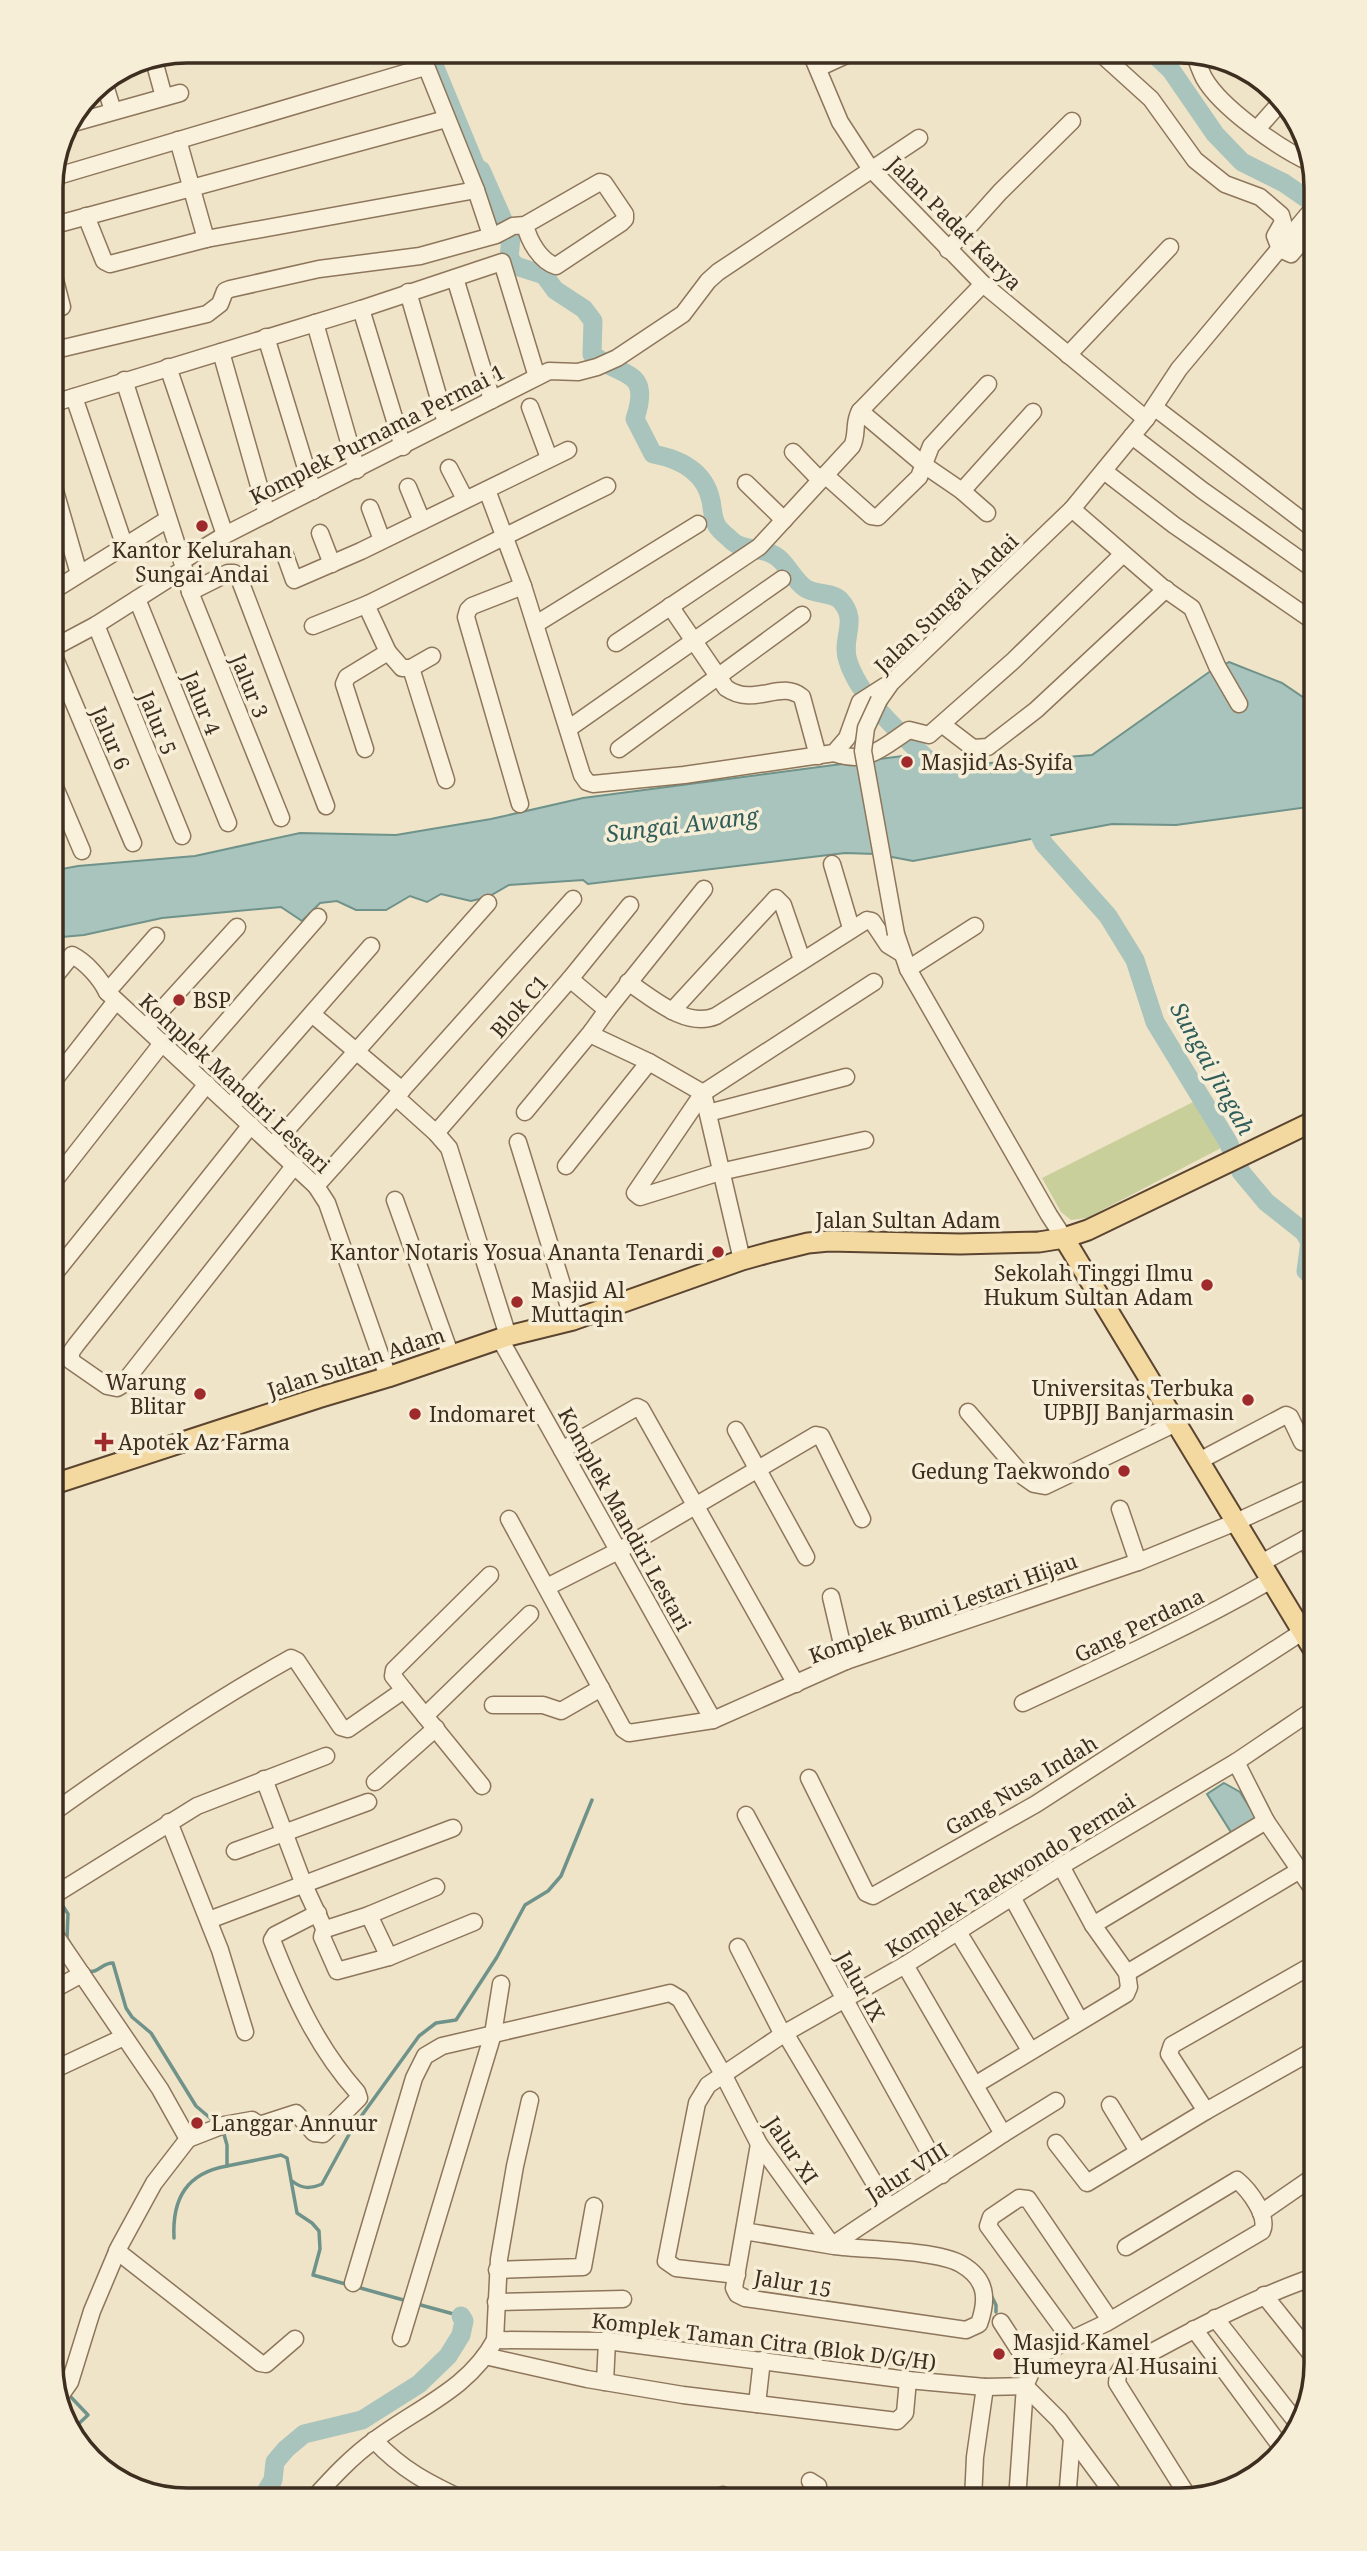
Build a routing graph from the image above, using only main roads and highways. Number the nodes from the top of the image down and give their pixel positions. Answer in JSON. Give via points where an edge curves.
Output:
{"nodes":[{"id":1,"x":1304,"y":1126,"type":"edge"},
{"id":2,"x":1064,"y":1238,"type":"junction"},
{"id":3,"x":63,"y":1481,"type":"edge"},
{"id":4,"x":1304,"y":1635,"type":"edge"}],
"edges":[{"from":1,"to":2,"type":"main road","name":"Jalan Sultan Adam"},
{"from":2,"to":3,"type":"main road","name":"Jalan Sultan Adam","via":[[960,1244],[808,1242]]},
{"from":2,"to":4,"type":"main road"}]}
